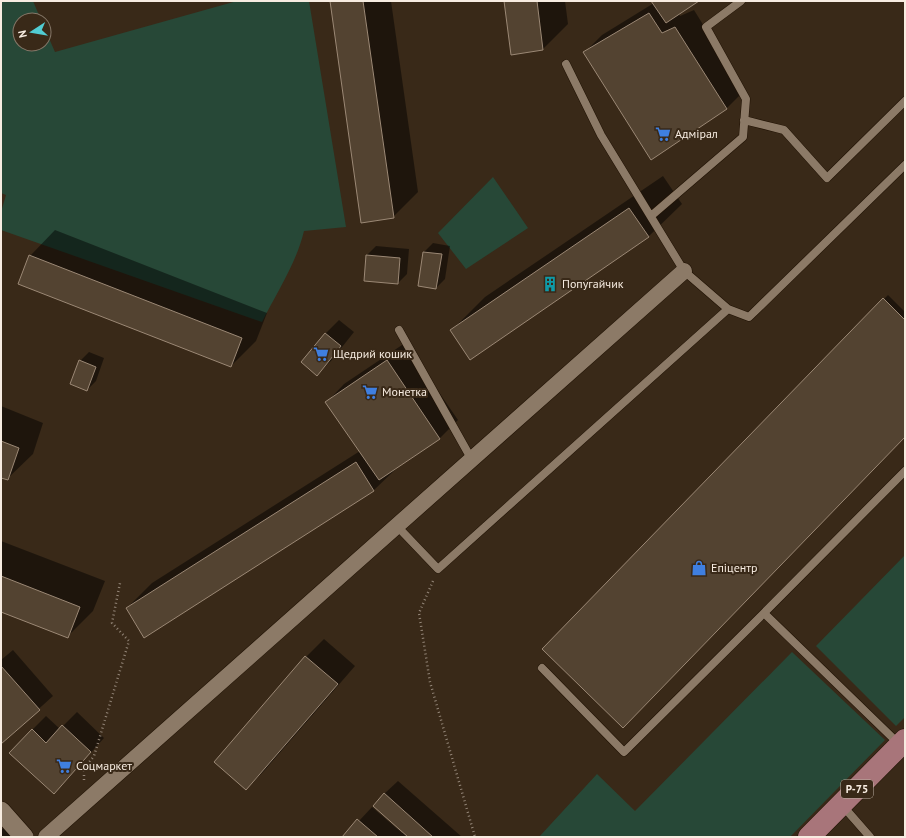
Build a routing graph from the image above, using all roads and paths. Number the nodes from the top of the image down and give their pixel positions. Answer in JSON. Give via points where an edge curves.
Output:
{"nodes":[{"id":1,"x":741,"y":1,"type":"edge"},
{"id":2,"x":566,"y":64,"type":"dead end"},
{"id":3,"x":905,"y":102,"type":"edge"},
{"id":4,"x":744,"y":120,"type":"junction"},
{"id":5,"x":905,"y":165,"type":"edge"},
{"id":6,"x":651,"y":216,"type":"junction"},
{"id":7,"x":684,"y":271,"type":"junction"},
{"id":8,"x":728,"y":309,"type":"junction"},
{"id":9,"x":399,"y":330,"type":"dead end"},
{"id":10,"x":472,"y":460,"type":"junction"},
{"id":11,"x":905,"y":471,"type":"edge"},
{"id":12,"x":396,"y":525,"type":"junction"},
{"id":13,"x":438,"y":569,"type":"junction"},
{"id":14,"x":120,"y":583,"type":"dead end"},
{"id":15,"x":764,"y":613,"type":"junction"},
{"id":16,"x":542,"y":668,"type":"dead end"},
{"id":17,"x":903,"y":743,"type":"edge"},
{"id":18,"x":842,"y":804,"type":"junction"},
{"id":19,"x":82,"y":806,"type":"junction"},
{"id":20,"x":1,"y":811,"type":"edge"},
{"id":21,"x":24,"y":837,"type":"edge"},
{"id":22,"x":46,"y":837,"type":"edge"},
{"id":23,"x":475,"y":837,"type":"edge"},
{"id":24,"x":809,"y":837,"type":"edge"},
{"id":25,"x":870,"y":837,"type":"edge"}],
"edges":[{"from":1,"to":4,"type":"lane","via":[[706,27],[746,99]]},
{"from":2,"to":6,"type":"lane","via":[[600,135]]},
{"from":3,"to":4,"type":"lane","via":[[827,178],[784,130]]},
{"from":4,"to":6,"type":"lane","via":[[744,137]]},
{"from":5,"to":8,"type":"lane","via":[[749,317]]},
{"from":6,"to":7,"type":"lane"},
{"from":7,"to":8,"type":"lane"},
{"from":7,"to":10,"type":"street"},
{"from":8,"to":13,"type":"lane"},
{"from":9,"to":10,"type":"lane"},
{"from":10,"to":12,"type":"street"},
{"from":11,"to":15,"type":"lane"},
{"from":12,"to":13,"type":"lane"},
{"from":12,"to":19,"type":"street"},
{"from":13,"to":23,"type":"path","via":[[419,613],[430,682]]},
{"from":14,"to":19,"type":"path","via":[[112,623],[129,641],[94,756],[84,769]]},
{"from":15,"to":16,"type":"lane","via":[[624,752]]},
{"from":15,"to":17,"type":"lane"},
{"from":17,"to":18,"type":"main road","number":"Р-75"},
{"from":18,"to":24,"type":"main road","number":"Р-75"},
{"from":18,"to":25,"type":"lane"},
{"from":19,"to":22,"type":"street"},
{"from":20,"to":21,"type":"street"}]}
